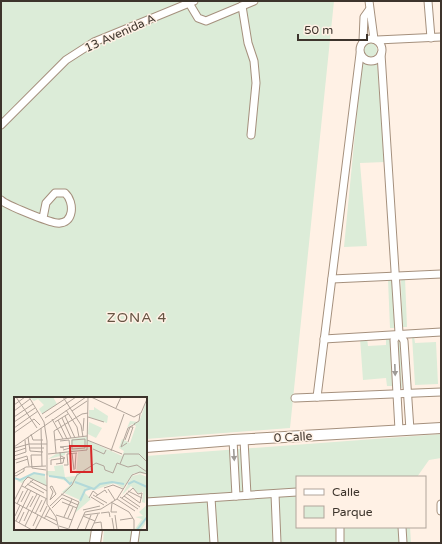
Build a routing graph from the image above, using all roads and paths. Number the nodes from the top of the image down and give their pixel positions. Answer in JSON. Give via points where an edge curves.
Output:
{"nodes":[{"id":1,"x":254,"y":1,"type":"edge"},
{"id":2,"x":369,"y":1,"type":"edge"},
{"id":3,"x":428,"y":1,"type":"edge"},
{"id":4,"x":191,"y":2,"type":"edge"},
{"id":5,"x":242,"y":6,"type":"junction"},
{"id":6,"x":369,"y":10,"type":"junction"},
{"id":7,"x":441,"y":37,"type":"edge"},
{"id":8,"x":431,"y":38,"type":"junction"},
{"id":9,"x":376,"y":40,"type":"junction"},
{"id":10,"x":363,"y":41,"type":"junction"},
{"id":11,"x":360,"y":54,"type":"junction"},
{"id":12,"x":381,"y":54,"type":"junction"},
{"id":13,"x":1,"y":125,"type":"edge"},
{"id":14,"x":251,"y":135,"type":"dead end"},
{"id":15,"x":1,"y":200,"type":"edge"},
{"id":16,"x":43,"y":218,"type":"junction"},
{"id":17,"x":441,"y":274,"type":"edge"},
{"id":18,"x":396,"y":276,"type":"junction"},
{"id":19,"x":332,"y":279,"type":"junction"},
{"id":20,"x":441,"y":332,"type":"edge"},
{"id":21,"x":399,"y":333,"type":"junction"},
{"id":22,"x":324,"y":339,"type":"junction"},
{"id":23,"x":441,"y":392,"type":"edge"},
{"id":24,"x":407,"y":393,"type":"junction"},
{"id":25,"x":396,"y":394,"type":"junction"},
{"id":26,"x":317,"y":397,"type":"junction"},
{"id":27,"x":296,"y":398,"type":"dead end"},
{"id":28,"x":441,"y":428,"type":"edge"},
{"id":29,"x":399,"y":430,"type":"junction"},
{"id":30,"x":410,"y":430,"type":"junction"},
{"id":31,"x":233,"y":440,"type":"junction"},
{"id":32,"x":244,"y":440,"type":"junction"},
{"id":33,"x":147,"y":447,"type":"edge"},
{"id":34,"x":235,"y":474,"type":"junction"},
{"id":35,"x":246,"y":474,"type":"junction"},
{"id":36,"x":296,"y":492,"type":"edge"},
{"id":37,"x":275,"y":494,"type":"junction"},
{"id":38,"x":236,"y":496,"type":"junction"},
{"id":39,"x":247,"y":496,"type":"junction"},
{"id":40,"x":211,"y":498,"type":"junction"},
{"id":41,"x":147,"y":502,"type":"edge"},
{"id":42,"x":441,"y":504,"type":"edge"},
{"id":43,"x":441,"y":511,"type":"edge"},
{"id":44,"x":340,"y":528,"type":"edge"},
{"id":45,"x":402,"y":528,"type":"edge"},
{"id":46,"x":96,"y":530,"type":"edge"},
{"id":47,"x":136,"y":530,"type":"edge"},
{"id":48,"x":95,"y":543,"type":"edge"},
{"id":49,"x":134,"y":543,"type":"edge"},
{"id":50,"x":214,"y":543,"type":"edge"},
{"id":51,"x":278,"y":543,"type":"edge"},
{"id":52,"x":340,"y":543,"type":"edge"},
{"id":53,"x":403,"y":543,"type":"edge"}],
"edges":[{"from":1,"to":5,"type":"street"},
{"from":2,"to":6,"type":"street"},
{"from":3,"to":8,"type":"street"},
{"from":4,"to":5,"type":"street","via":[[198,18],[206,21]]},
{"from":4,"to":13,"type":"street","name":"13 Avenida A","via":[[94,42],[66,60]]},
{"from":5,"to":14,"type":"street","via":[[256,83]]},
{"from":6,"to":9,"type":"street"},
{"from":6,"to":10,"type":"street","via":[[364,17]]},
{"from":7,"to":8,"type":"street"},
{"from":8,"to":9,"type":"street"},
{"from":9,"to":10,"type":"street"},
{"from":9,"to":12,"type":"street","via":[[382,47]]},
{"from":10,"to":11,"type":"street","via":[[359,47]]},
{"from":11,"to":12,"type":"street","via":[[365,60],[372,61]]},
{"from":11,"to":19,"type":"street"},
{"from":12,"to":18,"type":"street"},
{"from":15,"to":16,"type":"street"},
{"from":16,"to":16,"type":"street","via":[[46,203],[55,193],[65,193],[71,199],[72,210],[66,220],[56,223]]},
{"from":17,"to":18,"type":"street"},
{"from":18,"to":19,"type":"street"},
{"from":18,"to":21,"type":"street"},
{"from":19,"to":22,"type":"street"},
{"from":20,"to":21,"type":"street"},
{"from":21,"to":22,"type":"street"},
{"from":21,"to":24,"type":"street","via":[[404,341]]},
{"from":21,"to":25,"type":"street","one_way":true,"via":[[394,340]]},
{"from":22,"to":26,"type":"street"},
{"from":23,"to":24,"type":"street"},
{"from":24,"to":25,"type":"street"},
{"from":24,"to":30,"type":"street"},
{"from":25,"to":26,"type":"street"},
{"from":25,"to":29,"type":"street"},
{"from":26,"to":27,"type":"street"},
{"from":28,"to":30,"type":"street","name":"0 Calle"},
{"from":29,"to":30,"type":"street","name":"0 Calle"},
{"from":29,"to":32,"type":"street","name":"0 Calle"},
{"from":31,"to":32,"type":"street","name":"0 Calle"},
{"from":31,"to":33,"type":"street","name":"0 Calle"},
{"from":31,"to":34,"type":"street","one_way":true},
{"from":32,"to":35,"type":"street"},
{"from":34,"to":35,"type":"street"},
{"from":34,"to":38,"type":"street"},
{"from":35,"to":39,"type":"street"},
{"from":36,"to":37,"type":"street"},
{"from":37,"to":39,"type":"street"},
{"from":37,"to":51,"type":"street"},
{"from":38,"to":39,"type":"street"},
{"from":38,"to":40,"type":"street"},
{"from":40,"to":41,"type":"street"},
{"from":40,"to":50,"type":"street"},
{"from":42,"to":43,"type":"street"},
{"from":44,"to":52,"type":"street"},
{"from":45,"to":53,"type":"street"},
{"from":46,"to":48,"type":"street"},
{"from":47,"to":49,"type":"street"}]}
